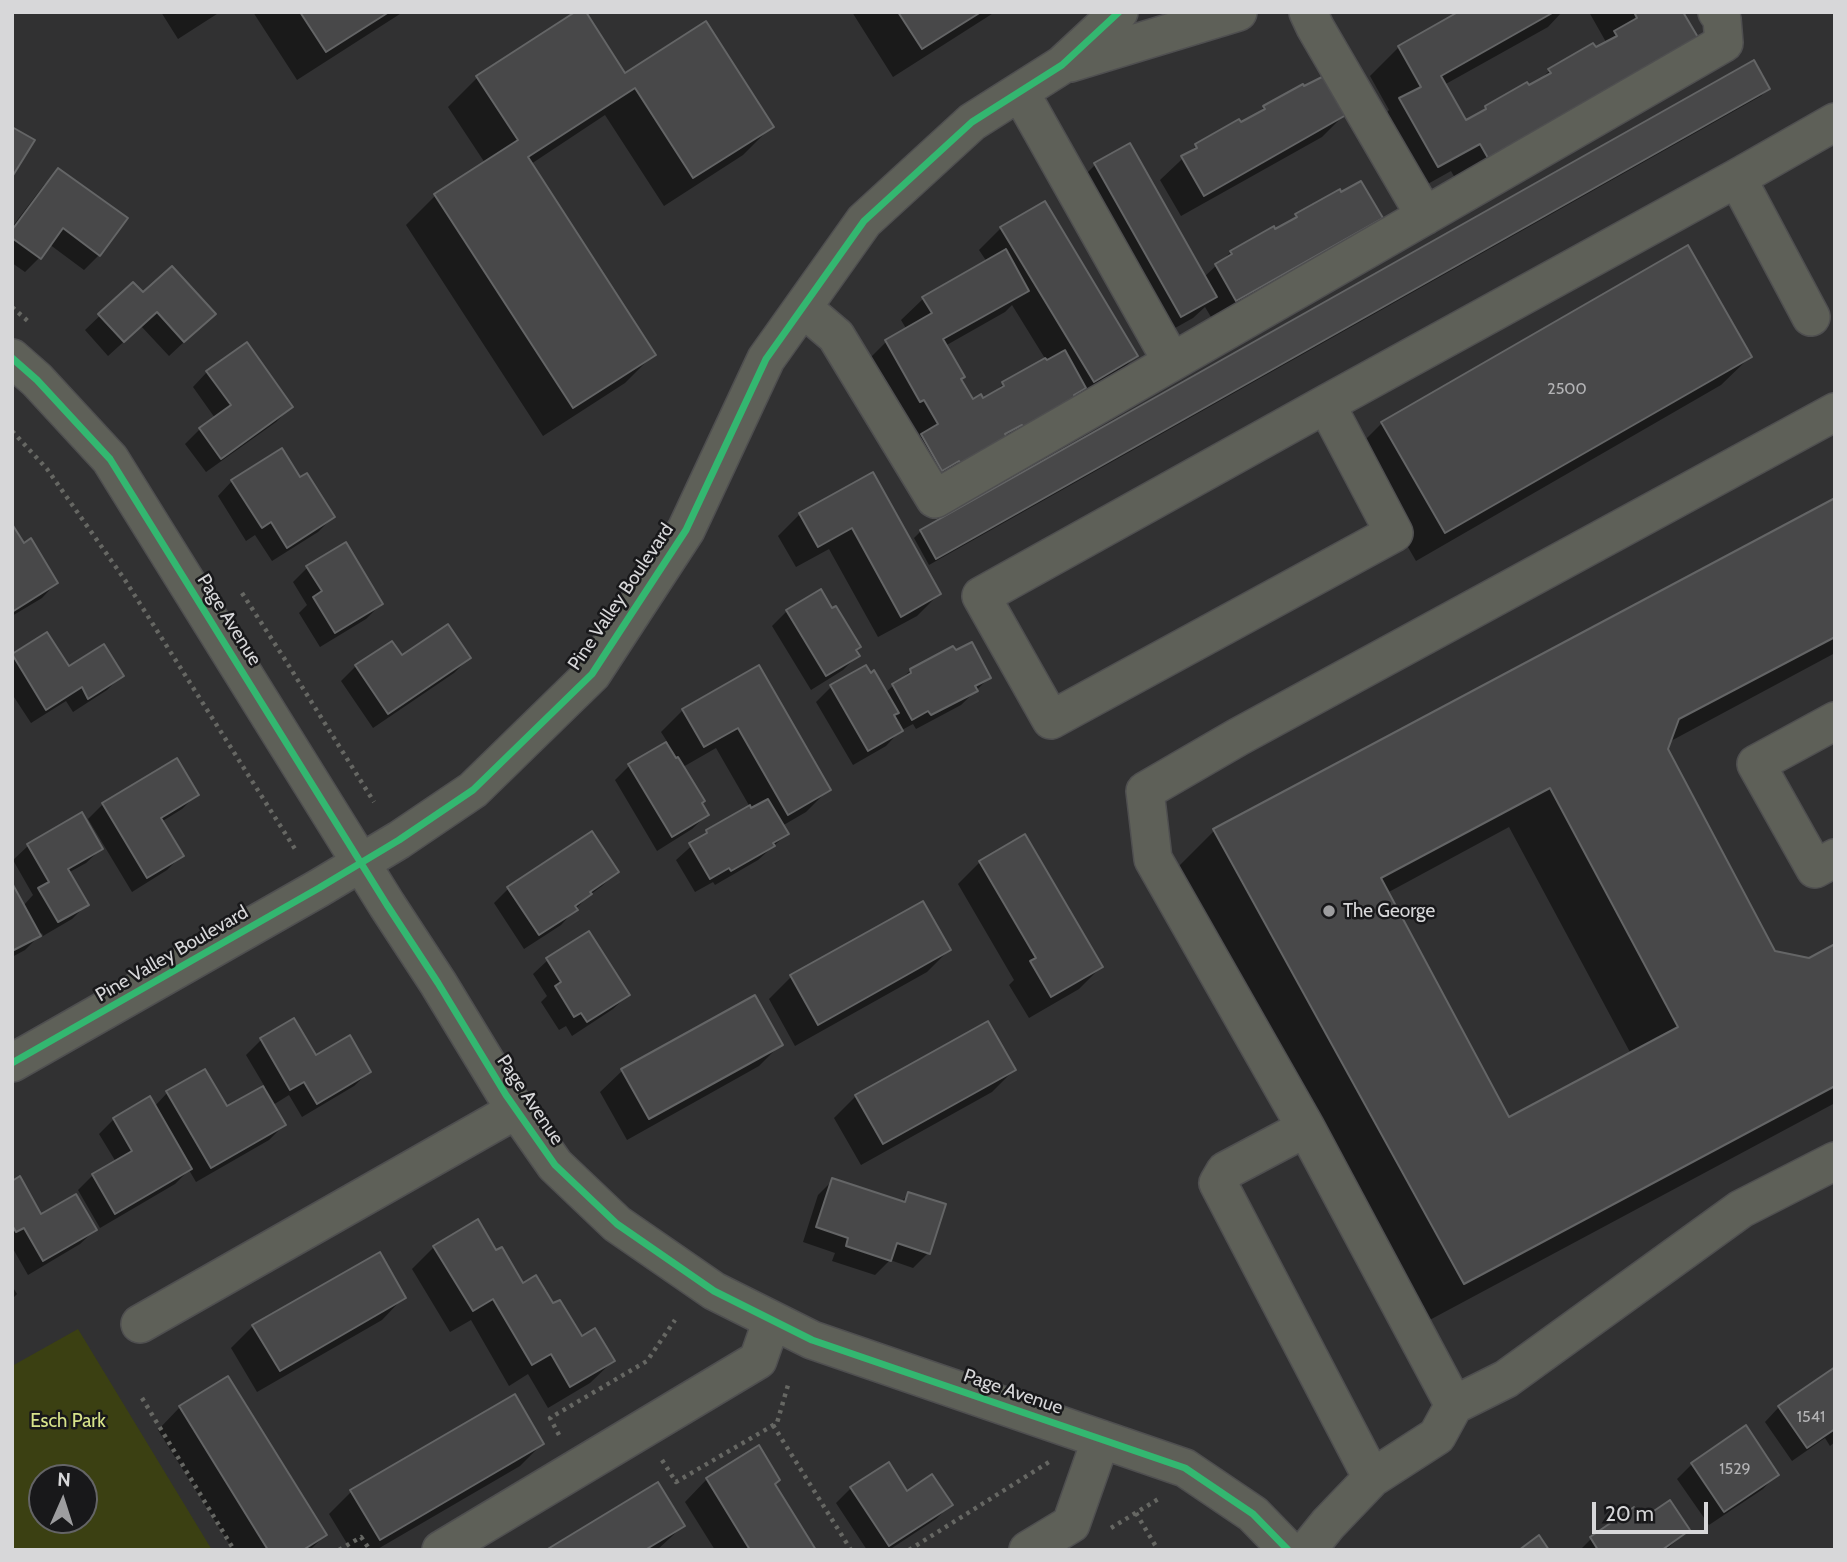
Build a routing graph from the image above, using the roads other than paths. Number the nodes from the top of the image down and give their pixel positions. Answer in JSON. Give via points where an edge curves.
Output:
{"nodes":[{"id":1,"x":1119,"y":12,"type":"edge"},
{"id":2,"x":1238,"y":12,"type":"edge"},
{"id":3,"x":1308,"y":12,"type":"edge"},
{"id":4,"x":1717,"y":12,"type":"edge"},
{"id":5,"x":1062,"y":65,"type":"junction"},
{"id":6,"x":1020,"y":92,"type":"junction"},
{"id":7,"x":1835,"y":121,"type":"edge"},
{"id":8,"x":1737,"y":178,"type":"junction"},
{"id":9,"x":1425,"y":216,"type":"junction"},
{"id":10,"x":803,"y":308,"type":"junction"},
{"id":11,"x":1811,"y":317,"type":"dead end"},
{"id":12,"x":12,"y":358,"type":"edge"},
{"id":13,"x":1172,"y":362,"type":"junction"},
{"id":14,"x":1325,"y":404,"type":"junction"},
{"id":15,"x":1835,"y":412,"type":"edge"},
{"id":16,"x":1835,"y":721,"type":"edge"},
{"id":17,"x":1835,"y":858,"type":"edge"},
{"id":18,"x":361,"y":863,"type":"junction"},
{"id":19,"x":12,"y":1063,"type":"edge"},
{"id":20,"x":516,"y":1110,"type":"junction"},
{"id":21,"x":1306,"y":1128,"type":"junction"},
{"id":22,"x":1835,"y":1161,"type":"edge"},
{"id":23,"x":772,"y":1320,"type":"junction"},
{"id":24,"x":140,"y":1324,"type":"dead end"},
{"id":25,"x":1454,"y":1405,"type":"junction"},
{"id":26,"x":1101,"y":1439,"type":"junction"},
{"id":27,"x":1372,"y":1478,"type":"junction"},
{"id":28,"x":441,"y":1550,"type":"edge"},
{"id":29,"x":1028,"y":1550,"type":"edge"},
{"id":30,"x":1288,"y":1550,"type":"edge"},
{"id":31,"x":1307,"y":1550,"type":"edge"}],
"edges":[{"from":1,"to":5,"type":"street","name":"Pine Valley Boulevard"},
{"from":2,"to":5,"type":"street","name":"Pine Valley Boulevard"},
{"from":3,"to":9,"type":"street"},
{"from":4,"to":9,"type":"street","via":[[1724,43]]},
{"from":5,"to":6,"type":"street","name":"Pine Valley Boulevard"},
{"from":6,"to":10,"type":"street","name":"Pine Valley Boulevard","via":[[972,122],[864,221]]},
{"from":6,"to":13,"type":"street"},
{"from":7,"to":8,"type":"street"},
{"from":8,"to":11,"type":"street"},
{"from":8,"to":14,"type":"street"},
{"from":9,"to":13,"type":"street"},
{"from":10,"to":13,"type":"street","via":[[836,337],[935,499]]},
{"from":10,"to":18,"type":"street","name":"Pine Valley Boulevard","via":[[766,359],[685,530],[592,674],[473,790]]},
{"from":12,"to":18,"type":"street","name":"Page Avenue","via":[[110,459]]},
{"from":14,"to":14,"type":"street","via":[[981,596],[1051,720],[1394,533]]},
{"from":15,"to":21,"type":"street","via":[[1145,791],[1153,859]]},
{"from":16,"to":17,"type":"street","via":[[1755,764],[1815,869]]},
{"from":18,"to":19,"type":"street","name":"Pine Valley Boulevard"},
{"from":18,"to":20,"type":"street","name":"Page Avenue"},
{"from":20,"to":23,"type":"street","name":"Page Avenue","via":[[555,1165],[617,1224],[714,1291]]},
{"from":20,"to":24,"type":"street"},
{"from":21,"to":25,"type":"street"},
{"from":21,"to":27,"type":"street","via":[[1225,1171],[1218,1183]]},
{"from":22,"to":25,"type":"street","via":[[1741,1209],[1506,1379]]},
{"from":23,"to":26,"type":"street","name":"Page Avenue","via":[[812,1340]]},
{"from":23,"to":28,"type":"street","via":[[758,1360]]},
{"from":25,"to":27,"type":"street","via":[[1437,1436]]},
{"from":26,"to":29,"type":"street","via":[[1071,1524]]},
{"from":26,"to":30,"type":"street","name":"Page Avenue","via":[[1185,1468],[1252,1514]]},
{"from":27,"to":31,"type":"street"}]}
